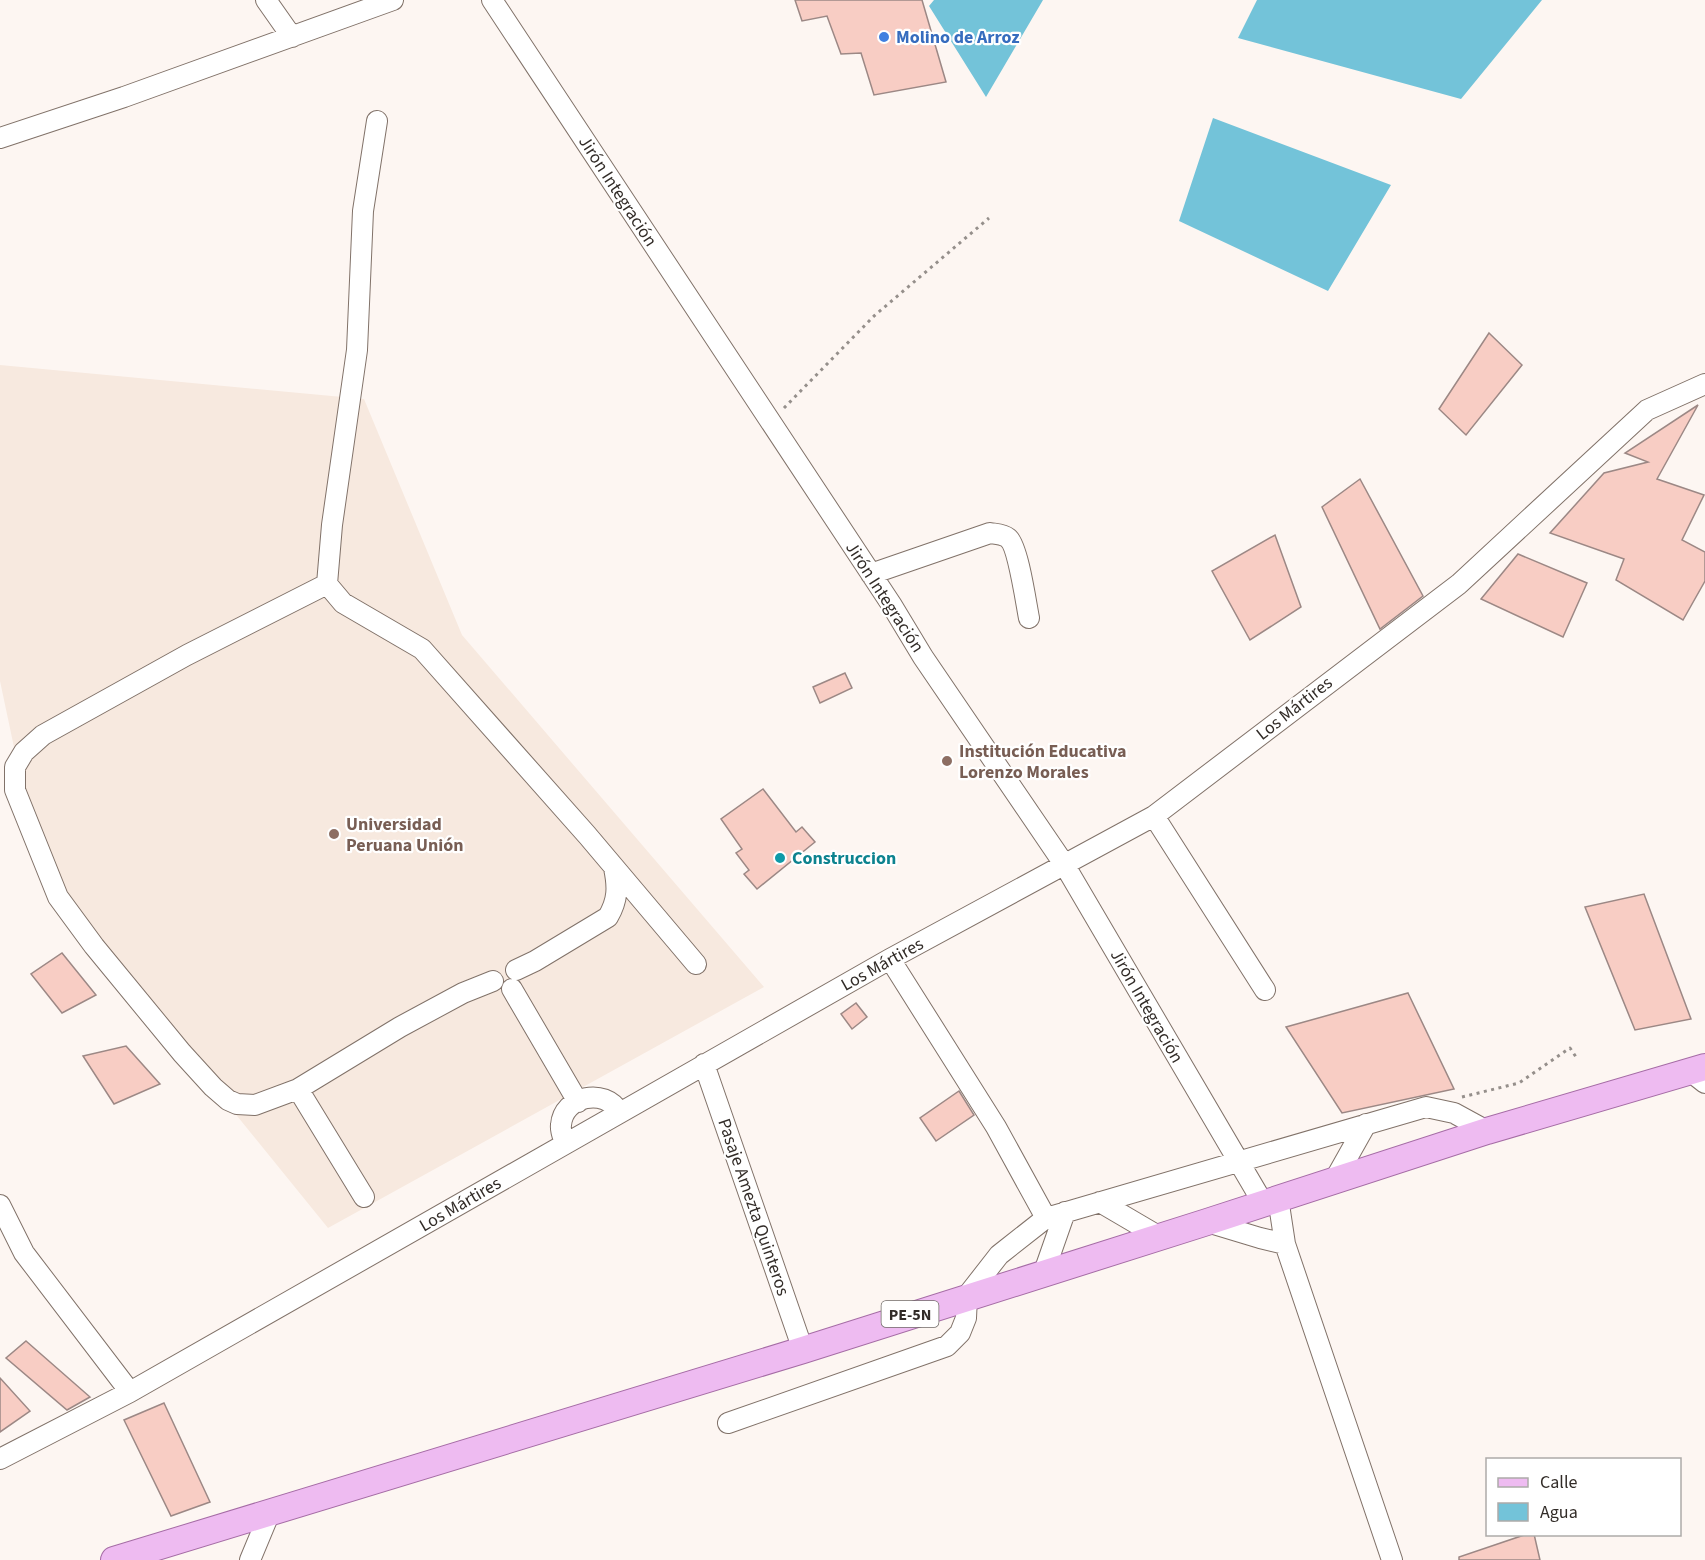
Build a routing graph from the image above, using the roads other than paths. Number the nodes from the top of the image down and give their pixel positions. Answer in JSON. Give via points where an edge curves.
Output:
{"nodes":[{"id":1,"x":266,"y":0,"type":"edge"},
{"id":2,"x":393,"y":0,"type":"edge"},
{"id":3,"x":492,"y":0,"type":"edge"},
{"id":4,"x":292,"y":37,"type":"junction"},
{"id":5,"x":377,"y":121,"type":"dead end"},
{"id":6,"x":0,"y":138,"type":"edge"},
{"id":7,"x":1705,"y":384,"type":"edge"},
{"id":8,"x":871,"y":574,"type":"junction"},
{"id":9,"x":327,"y":584,"type":"junction"},
{"id":10,"x":1029,"y":618,"type":"dead end"},
{"id":11,"x":1154,"y":816,"type":"junction"},
{"id":12,"x":1064,"y":864,"type":"junction"},
{"id":13,"x":614,"y":868,"type":"junction"},
{"id":14,"x":890,"y":959,"type":"junction"},
{"id":15,"x":696,"y":964,"type":"dead end"},
{"id":16,"x":514,"y":980,"type":"junction"},
{"id":17,"x":1265,"y":990,"type":"dead end"},
{"id":18,"x":704,"y":1064,"type":"junction"},
{"id":19,"x":1700,"y":1074,"type":"edge"},
{"id":20,"x":298,"y":1089,"type":"junction"},
{"id":21,"x":578,"y":1102,"type":"junction"},
{"id":22,"x":619,"y":1112,"type":"junction"},
{"id":23,"x":1366,"y":1124,"type":"junction"},
{"id":24,"x":1487,"y":1131,"type":"junction"},
{"id":25,"x":566,"y":1143,"type":"junction"},
{"id":26,"x":1238,"y":1161,"type":"junction"},
{"id":27,"x":1334,"y":1181,"type":"junction"},
{"id":28,"x":364,"y":1197,"type":"dead end"},
{"id":29,"x":1271,"y":1201,"type":"junction"},
{"id":30,"x":1100,"y":1202,"type":"junction"},
{"id":31,"x":0,"y":1205,"type":"edge"},
{"id":32,"x":1065,"y":1212,"type":"junction"},
{"id":33,"x":1046,"y":1218,"type":"junction"},
{"id":34,"x":1208,"y":1222,"type":"junction"},
{"id":35,"x":1158,"y":1236,"type":"junction"},
{"id":36,"x":1285,"y":1244,"type":"junction"},
{"id":37,"x":1044,"y":1272,"type":"junction"},
{"id":38,"x":967,"y":1296,"type":"junction"},
{"id":39,"x":802,"y":1350,"type":"junction"},
{"id":40,"x":130,"y":1392,"type":"junction"},
{"id":41,"x":728,"y":1423,"type":"dead end"},
{"id":42,"x":0,"y":1459,"type":"edge"},
{"id":43,"x":270,"y":1512,"type":"junction"},
{"id":44,"x":114,"y":1560,"type":"edge"},
{"id":45,"x":250,"y":1560,"type":"edge"},
{"id":46,"x":1392,"y":1560,"type":"edge"}],
"edges":[{"from":1,"to":4,"type":"street"},
{"from":2,"to":4,"type":"street"},
{"from":3,"to":8,"type":"street","name":"Jirón Integración"},
{"from":4,"to":6,"type":"street"},
{"from":5,"to":9,"type":"street","via":[[363,211],[357,350]]},
{"from":7,"to":11,"type":"street","name":"Los Mártires","via":[[1647,410],[1459,584]]},
{"from":8,"to":10,"type":"street","via":[[990,533],[1000,534],[1009,538],[1015,550]]},
{"from":8,"to":12,"type":"street","name":"Jirón Integración"},
{"from":9,"to":13,"type":"street","via":[[344,603],[422,649]]},
{"from":9,"to":20,"type":"street","via":[[187,655],[43,735],[24,752],[15,767],[15,789],[58,897],[182,1053],[213,1087],[237,1104],[255,1105]]},
{"from":11,"to":12,"type":"street","name":"Los Mártires"},
{"from":11,"to":17,"type":"street"},
{"from":12,"to":14,"type":"street","name":"Los Mártires"},
{"from":12,"to":26,"type":"street","name":"Jirón Integración"},
{"from":13,"to":15,"type":"street"},
{"from":13,"to":16,"type":"street","via":[[618,894],[608,917],[536,961]]},
{"from":14,"to":18,"type":"street","name":"Los Mártires"},
{"from":14,"to":33,"type":"street","via":[[996,1127]]},
{"from":16,"to":20,"type":"street","via":[[511,966],[500,966],[493,981],[400,1027]]},
{"from":16,"to":21,"type":"street"},
{"from":18,"to":22,"type":"street","name":"Los Mártires"},
{"from":18,"to":39,"type":"street","name":"Pasaje Amezta Quinteros"},
{"from":19,"to":24,"type":"main road","number":"PE-5N"},
{"from":20,"to":28,"type":"street"},
{"from":21,"to":22,"type":"street","via":[[587,1097],[603,1098]]},
{"from":21,"to":25,"type":"street","via":[[562,1119],[561,1133]]},
{"from":22,"to":25,"type":"street","name":"Los Mártires"},
{"from":23,"to":24,"type":"street","via":[[1426,1107],[1454,1113]]},
{"from":23,"to":26,"type":"street"},
{"from":23,"to":27,"type":"street"},
{"from":24,"to":27,"type":"main road","number":"PE-5N"},
{"from":25,"to":40,"type":"street","name":"Los Mártires"},
{"from":26,"to":29,"type":"street","name":"Jirón Integración"},
{"from":26,"to":30,"type":"street"},
{"from":27,"to":29,"type":"main road","number":"PE-5N"},
{"from":29,"to":34,"type":"main road","number":"PE-5N"},
{"from":29,"to":36,"type":"street"},
{"from":30,"to":32,"type":"street"},
{"from":30,"to":35,"type":"street"},
{"from":31,"to":40,"type":"street","via":[[24,1253]]},
{"from":32,"to":33,"type":"street"},
{"from":32,"to":37,"type":"street"},
{"from":33,"to":38,"type":"street","via":[[999,1255]]},
{"from":34,"to":35,"type":"main road","number":"PE-5N"},
{"from":34,"to":36,"type":"street"},
{"from":35,"to":37,"type":"main road","number":"PE-5N"},
{"from":36,"to":46,"type":"street"},
{"from":37,"to":38,"type":"main road","number":"PE-5N"},
{"from":38,"to":39,"type":"main road","number":"PE-5N"},
{"from":38,"to":41,"type":"street","via":[[966,1318],[947,1346]]},
{"from":39,"to":43,"type":"main road","number":"PE-5N"},
{"from":40,"to":42,"type":"street","name":"Los Mártires"},
{"from":43,"to":44,"type":"main road","number":"PE-5N"},
{"from":43,"to":45,"type":"street"}]}
